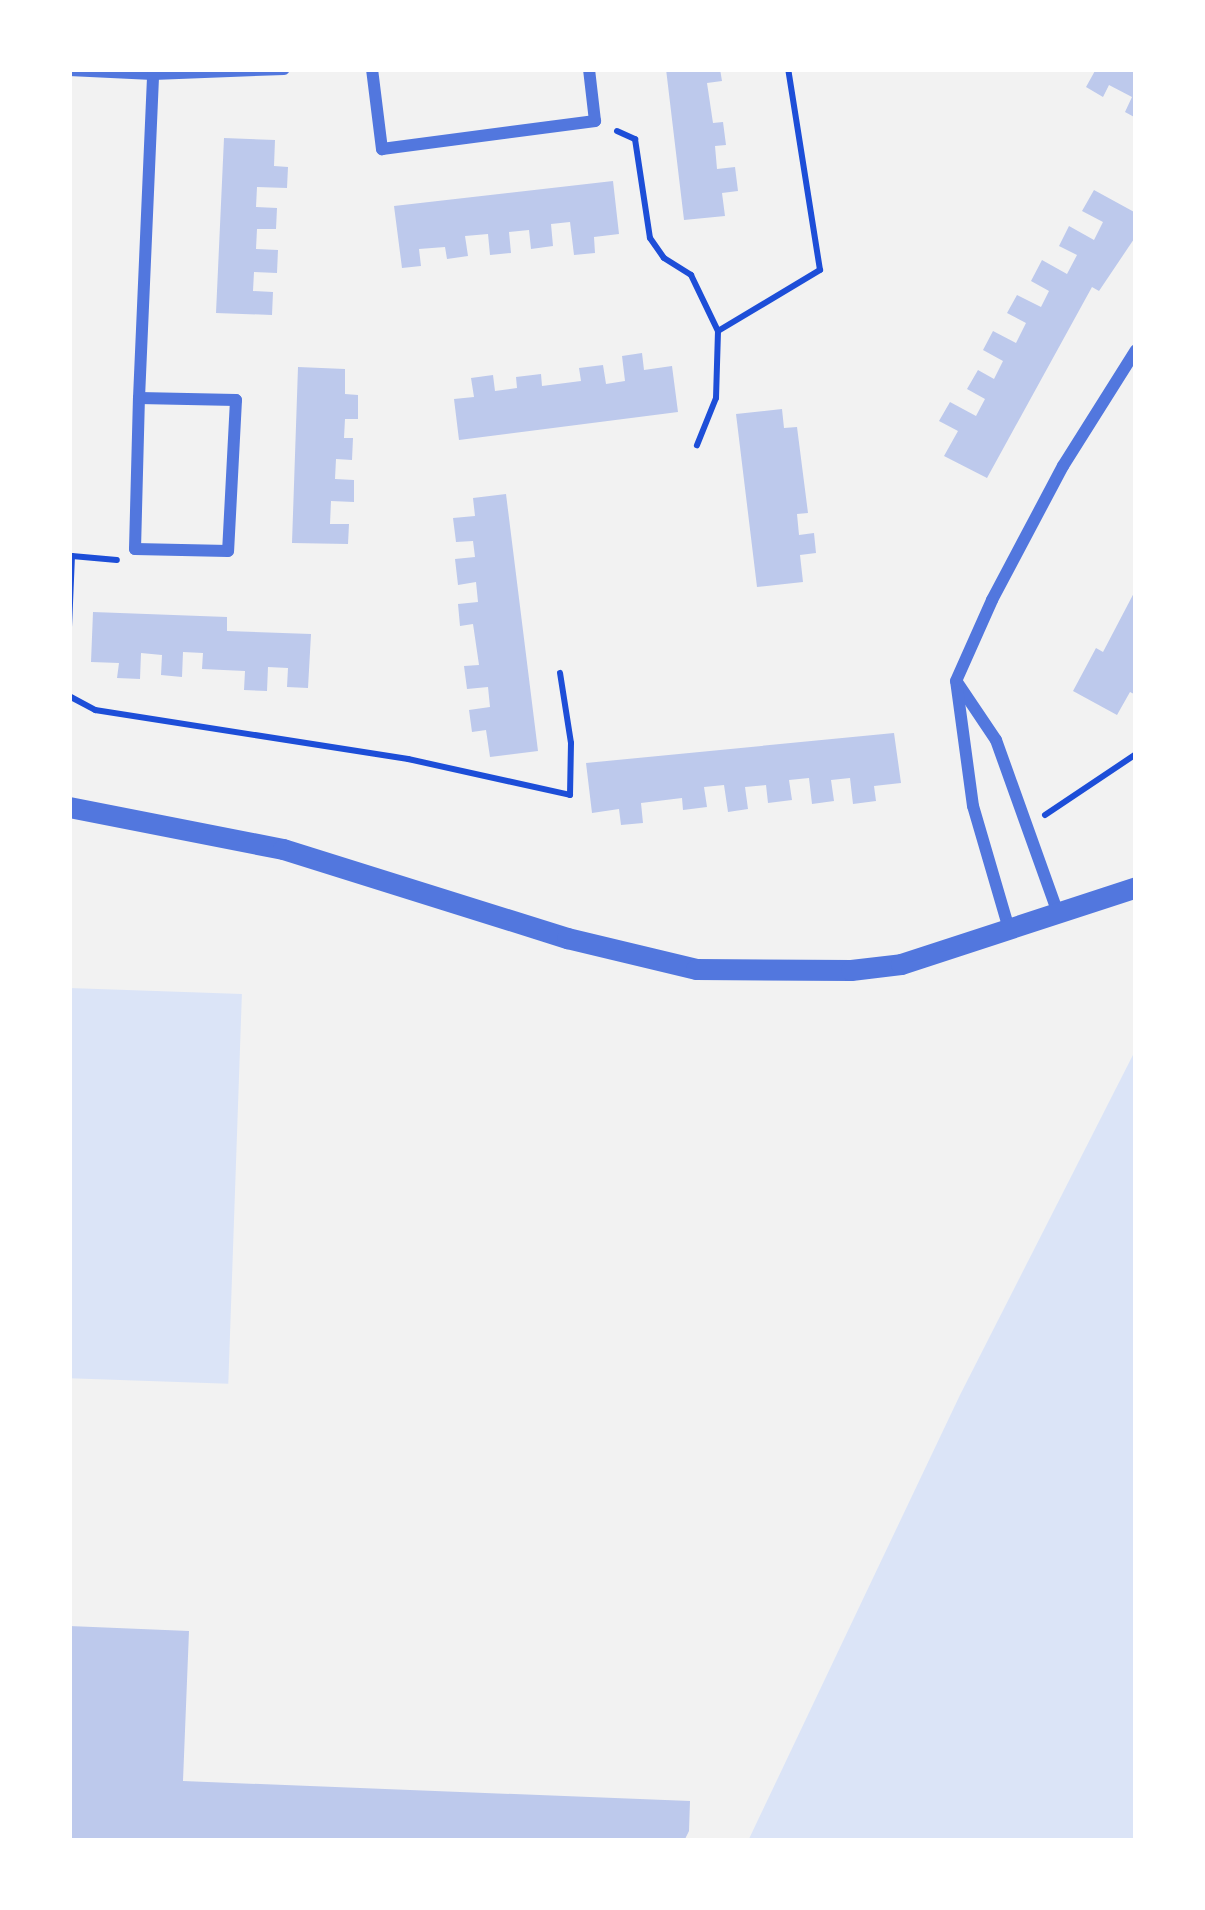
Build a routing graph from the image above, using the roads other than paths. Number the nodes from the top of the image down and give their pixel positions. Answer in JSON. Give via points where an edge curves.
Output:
{"nodes":[{"id":1,"x":284,"y":69,"type":"edge"},
{"id":2,"x":372,"y":69,"type":"edge"},
{"id":3,"x":589,"y":69,"type":"edge"},
{"id":4,"x":69,"y":70,"type":"edge"},
{"id":5,"x":153,"y":74,"type":"junction"},
{"id":6,"x":1136,"y":350,"type":"edge"},
{"id":7,"x":139,"y":398,"type":"junction"},
{"id":8,"x":956,"y":682,"type":"junction"},
{"id":9,"x":69,"y":807,"type":"edge"},
{"id":10,"x":1136,"y":887,"type":"edge"},
{"id":11,"x":1058,"y":914,"type":"junction"},
{"id":12,"x":1010,"y":929,"type":"junction"}],
"edges":[{"from":1,"to":5,"type":"street"},
{"from":2,"to":3,"type":"street","via":[[382,148],[596,122]]},
{"from":4,"to":5,"type":"street"},
{"from":5,"to":7,"type":"street"},
{"from":6,"to":8,"type":"street","via":[[1063,466]]},
{"from":7,"to":7,"type":"street","via":[[136,549],[228,551],[236,400]]},
{"from":8,"to":11,"type":"street","via":[[996,740]]},
{"from":8,"to":12,"type":"street","via":[[973,806]]},
{"from":9,"to":12,"type":"street","via":[[283,849],[696,970],[901,964]]},
{"from":10,"to":11,"type":"street"},
{"from":11,"to":12,"type":"street"}]}
